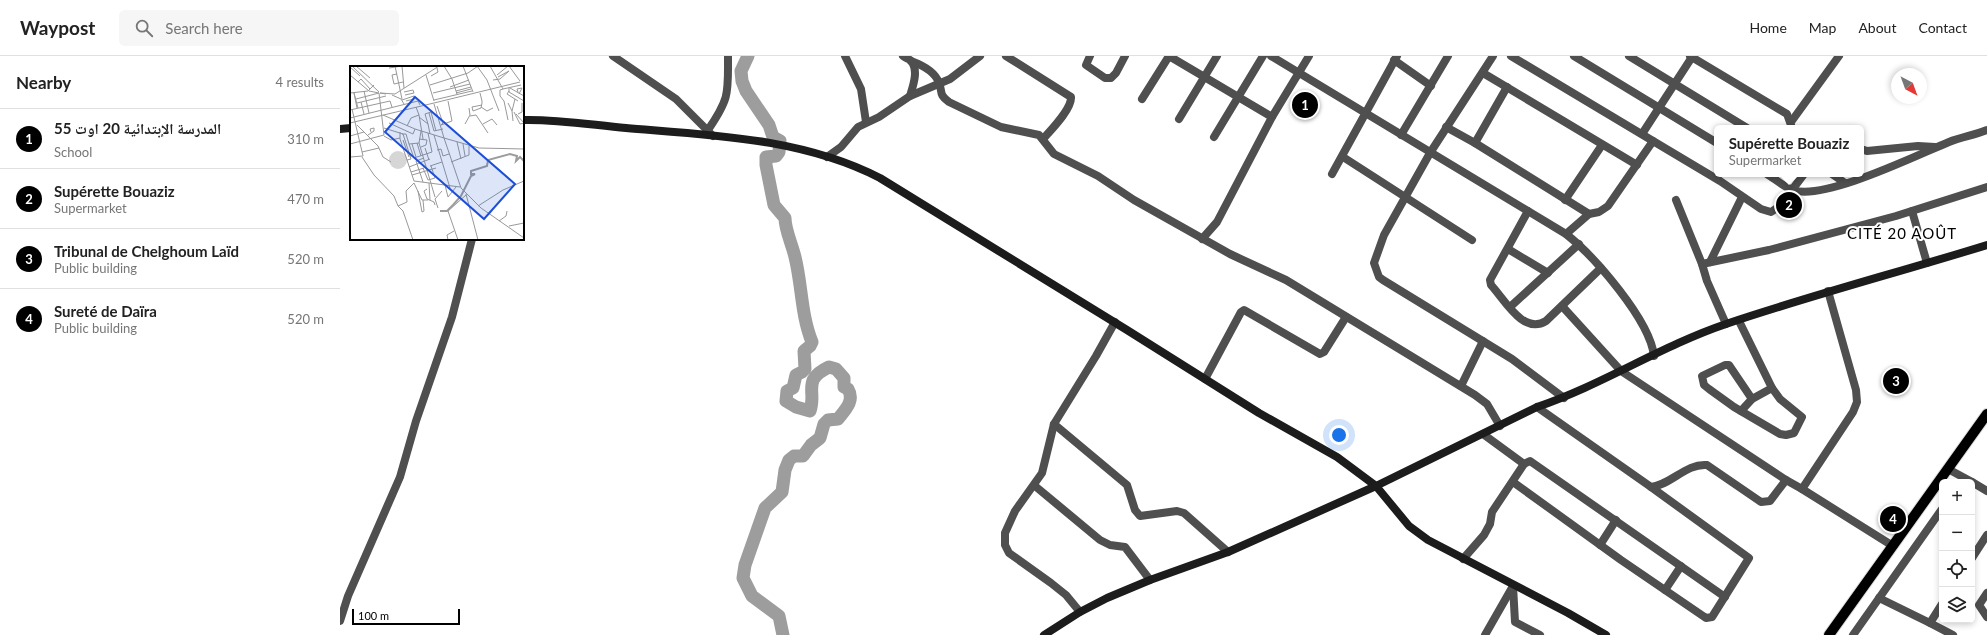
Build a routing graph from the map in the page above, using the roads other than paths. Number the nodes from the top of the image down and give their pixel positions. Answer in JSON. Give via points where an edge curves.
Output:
{"nodes":[{"id":1,"x":613,"y":56,"type":"edge"},
{"id":2,"x":728,"y":56,"type":"edge"},
{"id":3,"x":845,"y":56,"type":"edge"},
{"id":4,"x":903,"y":56,"type":"edge"},
{"id":5,"x":980,"y":56,"type":"edge"},
{"id":6,"x":1006,"y":56,"type":"edge"},
{"id":7,"x":1090,"y":56,"type":"edge"},
{"id":8,"x":1126,"y":56,"type":"edge"},
{"id":9,"x":1217,"y":56,"type":"edge"},
{"id":10,"x":1263,"y":56,"type":"edge"},
{"id":11,"x":1271,"y":56,"type":"edge"},
{"id":12,"x":1309,"y":56,"type":"edge"},
{"id":13,"x":1448,"y":56,"type":"edge"},
{"id":14,"x":1493,"y":56,"type":"edge"},
{"id":15,"x":1511,"y":56,"type":"edge"},
{"id":16,"x":1574,"y":56,"type":"edge"},
{"id":17,"x":1629,"y":56,"type":"edge"},
{"id":18,"x":1839,"y":56,"type":"edge"},
{"id":19,"x":1691,"y":57,"type":"edge"},
{"id":20,"x":1395,"y":58,"type":"edge"},
{"id":21,"x":912,"y":61,"type":"junction"},
{"id":22,"x":1299,"y":73,"type":"junction"},
{"id":23,"x":1483,"y":73,"type":"junction"},
{"id":24,"x":1204,"y":78,"type":"junction"},
{"id":25,"x":939,"y":83,"type":"junction"},
{"id":26,"x":1675,"y":84,"type":"junction"},
{"id":27,"x":1431,"y":86,"type":"junction"},
{"id":28,"x":1507,"y":87,"type":"junction"},
{"id":29,"x":910,"y":96,"type":"junction"},
{"id":30,"x":1238,"y":96,"type":"junction"},
{"id":31,"x":1142,"y":99,"type":"dead end"},
{"id":32,"x":1659,"y":108,"type":"junction"},
{"id":33,"x":1366,"y":112,"type":"junction"},
{"id":34,"x":1272,"y":117,"type":"junction"},
{"id":35,"x":1179,"y":119,"type":"dead end"},
{"id":36,"x":524,"y":120,"type":"edge"},
{"id":37,"x":866,"y":122,"type":"junction"},
{"id":38,"x":1742,"y":125,"type":"edge"},
{"id":39,"x":1791,"y":125,"type":"edge"},
{"id":40,"x":350,"y":128,"type":"edge"},
{"id":41,"x":1446,"y":128,"type":"junction"},
{"id":42,"x":340,"y":129,"type":"edge"},
{"id":43,"x":1987,"y":130,"type":"edge"},
{"id":44,"x":710,"y":133,"type":"junction"},
{"id":45,"x":1642,"y":134,"type":"junction"},
{"id":46,"x":1401,"y":135,"type":"junction"},
{"id":47,"x":1214,"y":137,"type":"dead end"},
{"id":48,"x":1043,"y":139,"type":"junction"},
{"id":49,"x":1653,"y":141,"type":"junction"},
{"id":50,"x":1714,"y":141,"type":"edge"},
{"id":51,"x":1475,"y":143,"type":"junction"},
{"id":52,"x":1602,"y":145,"type":"junction"},
{"id":53,"x":1936,"y":148,"type":"junction"},
{"id":54,"x":1864,"y":150,"type":"edge"},
{"id":55,"x":1430,"y":153,"type":"junction"},
{"id":56,"x":827,"y":157,"type":"junction"},
{"id":57,"x":1343,"y":157,"type":"junction"},
{"id":58,"x":1637,"y":165,"type":"junction"},
{"id":59,"x":1332,"y":174,"type":"dead end"},
{"id":60,"x":1864,"y":176,"type":"edge"},
{"id":61,"x":1772,"y":177,"type":"edge"},
{"id":62,"x":1802,"y":177,"type":"edge"},
{"id":63,"x":1836,"y":177,"type":"edge"},
{"id":64,"x":1862,"y":177,"type":"edge"},
{"id":65,"x":1845,"y":183,"type":"junction"},
{"id":66,"x":1987,"y":187,"type":"edge"},
{"id":67,"x":1793,"y":190,"type":"junction"},
{"id":68,"x":1405,"y":197,"type":"junction"},
{"id":69,"x":1742,"y":197,"type":"junction"},
{"id":70,"x":1565,"y":200,"type":"junction"},
{"id":71,"x":1676,"y":200,"type":"dead end"},
{"id":72,"x":1528,"y":211,"type":"junction"},
{"id":73,"x":1912,"y":211,"type":"junction"},
{"id":74,"x":1588,"y":214,"type":"junction"},
{"id":75,"x":1566,"y":234,"type":"junction"},
{"id":76,"x":1202,"y":239,"type":"junction"},
{"id":77,"x":472,"y":240,"type":"edge"},
{"id":78,"x":1472,"y":240,"type":"dead end"},
{"id":79,"x":1579,"y":244,"type":"junction"},
{"id":80,"x":1987,"y":245,"type":"edge"},
{"id":81,"x":1508,"y":249,"type":"junction"},
{"id":82,"x":1706,"y":263,"type":"junction"},
{"id":83,"x":1927,"y":263,"type":"junction"},
{"id":84,"x":1602,"y":268,"type":"junction"},
{"id":85,"x":1548,"y":273,"type":"junction"},
{"id":86,"x":1828,"y":291,"type":"junction"},
{"id":87,"x":1562,"y":306,"type":"junction"},
{"id":88,"x":1510,"y":307,"type":"junction"},
{"id":89,"x":1346,"y":317,"type":"junction"},
{"id":90,"x":1739,"y":321,"type":"junction"},
{"id":91,"x":1115,"y":322,"type":"junction"},
{"id":92,"x":1726,"y":324,"type":"junction"},
{"id":93,"x":1483,"y":341,"type":"junction"},
{"id":94,"x":1654,"y":356,"type":"junction"},
{"id":95,"x":1621,"y":371,"type":"junction"},
{"id":96,"x":1205,"y":379,"type":"junction"},
{"id":97,"x":1461,"y":386,"type":"junction"},
{"id":98,"x":1772,"y":388,"type":"junction"},
{"id":99,"x":1564,"y":398,"type":"junction"},
{"id":100,"x":1752,"y":399,"type":"junction"},
{"id":101,"x":1537,"y":407,"type":"junction"},
{"id":102,"x":1741,"y":411,"type":"junction"},
{"id":103,"x":1987,"y":414,"type":"edge"},
{"id":104,"x":1054,"y":424,"type":"junction"},
{"id":105,"x":1500,"y":426,"type":"junction"},
{"id":106,"x":1483,"y":434,"type":"junction"},
{"id":107,"x":1524,"y":464,"type":"junction"},
{"id":108,"x":1948,"y":469,"type":"junction"},
{"id":109,"x":1964,"y":479,"type":"edge"},
{"id":110,"x":1786,"y":480,"type":"junction"},
{"id":111,"x":1513,"y":482,"type":"junction"},
{"id":112,"x":1975,"y":485,"type":"edge"},
{"id":113,"x":1035,"y":486,"type":"junction"},
{"id":114,"x":1376,"y":486,"type":"junction"},
{"id":115,"x":1651,"y":487,"type":"junction"},
{"id":116,"x":1802,"y":489,"type":"junction"},
{"id":117,"x":1987,"y":491,"type":"edge"},
{"id":118,"x":1939,"y":513,"type":"edge"},
{"id":119,"x":1616,"y":520,"type":"junction"},
{"id":120,"x":1987,"y":535,"type":"edge"},
{"id":121,"x":1600,"y":545,"type":"junction"},
{"id":122,"x":1894,"y":546,"type":"junction"},
{"id":123,"x":1228,"y":552,"type":"junction"},
{"id":124,"x":1975,"y":553,"type":"edge"},
{"id":125,"x":1463,"y":559,"type":"junction"},
{"id":126,"x":1681,"y":566,"type":"junction"},
{"id":127,"x":1150,"y":580,"type":"junction"},
{"id":128,"x":1513,"y":586,"type":"junction"},
{"id":129,"x":1665,"y":590,"type":"junction"},
{"id":130,"x":1987,"y":593,"type":"edge"},
{"id":131,"x":1725,"y":597,"type":"junction"},
{"id":132,"x":1879,"y":598,"type":"junction"},
{"id":133,"x":1939,"y":609,"type":"edge"},
{"id":134,"x":1080,"y":612,"type":"junction"},
{"id":135,"x":1987,"y":617,"type":"edge"},
{"id":136,"x":340,"y":621,"type":"edge"},
{"id":137,"x":1930,"y":623,"type":"junction"},
{"id":138,"x":1044,"y":635,"type":"edge"},
{"id":139,"x":1485,"y":635,"type":"edge"},
{"id":140,"x":1540,"y":635,"type":"edge"},
{"id":141,"x":1606,"y":635,"type":"edge"},
{"id":142,"x":1829,"y":635,"type":"edge"},
{"id":143,"x":1853,"y":635,"type":"edge"},
{"id":144,"x":1953,"y":635,"type":"edge"}],
"edges":[{"from":1,"to":44,"type":"street","via":[[676,99]]},
{"from":2,"to":44,"type":"street","via":[[727,99]]},
{"from":3,"to":37,"type":"street","via":[[861,89]]},
{"from":4,"to":21,"type":"street"},
{"from":5,"to":25,"type":"street","via":[[950,79]]},
{"from":6,"to":48,"type":"street","via":[[1071,97],[1059,121]]},
{"from":7,"to":8,"type":"street","via":[[1086,65],[1105,78],[1110,78],[1116,73]]},
{"from":9,"to":24,"type":"street"},
{"from":10,"to":30,"type":"street"},
{"from":11,"to":22,"type":"street"},
{"from":12,"to":22,"type":"street"},
{"from":13,"to":27,"type":"street"},
{"from":14,"to":23,"type":"street"},
{"from":15,"to":45,"type":"street"},
{"from":16,"to":32,"type":"street"},
{"from":17,"to":26,"type":"street"},
{"from":18,"to":39,"type":"street"},
{"from":19,"to":26,"type":"street"},
{"from":19,"to":39,"type":"street","via":[[1787,114]]},
{"from":20,"to":27,"type":"street"},
{"from":20,"to":33,"type":"street"},
{"from":21,"to":25,"type":"street","via":[[925,67]]},
{"from":21,"to":29,"type":"street","via":[[915,80]]},
{"from":22,"to":33,"type":"street"},
{"from":22,"to":34,"type":"street"},
{"from":23,"to":28,"type":"street"},
{"from":23,"to":41,"type":"street"},
{"from":24,"to":30,"type":"street"},
{"from":24,"to":31,"type":"street","via":[[1169,56]]},
{"from":24,"to":35,"type":"street"},
{"from":25,"to":29,"type":"street"},
{"from":25,"to":48,"type":"street","via":[[942,96],[949,102],[1001,127],[1039,134]]},
{"from":26,"to":32,"type":"street"},
{"from":26,"to":38,"type":"street"},
{"from":27,"to":46,"type":"street"},
{"from":28,"to":51,"type":"street"},
{"from":28,"to":52,"type":"street"},
{"from":29,"to":37,"type":"street","via":[[879,117]]},
{"from":30,"to":34,"type":"street"},
{"from":30,"to":47,"type":"street"},
{"from":32,"to":45,"type":"street"},
{"from":32,"to":50,"type":"street"},
{"from":33,"to":46,"type":"street"},
{"from":33,"to":57,"type":"street"},
{"from":34,"to":76,"type":"street","via":[[1217,222]]},
{"from":36,"to":44,"type":"street"},
{"from":37,"to":56,"type":"street","via":[[858,127],[841,148]]},
{"from":40,"to":42,"type":"street"},
{"from":41,"to":51,"type":"street"},
{"from":41,"to":55,"type":"street"},
{"from":43,"to":53,"type":"street"},
{"from":44,"to":56,"type":"street","via":[[805,150]]},
{"from":45,"to":49,"type":"street"},
{"from":46,"to":55,"type":"street"},
{"from":48,"to":76,"type":"street","via":[[1054,154],[1098,176]]},
{"from":49,"to":58,"type":"street"},
{"from":49,"to":69,"type":"street"},
{"from":51,"to":70,"type":"street"},
{"from":52,"to":58,"type":"street"},
{"from":52,"to":70,"type":"street"},
{"from":53,"to":54,"type":"street","via":[[1918,146]]},
{"from":53,"to":60,"type":"street"},
{"from":55,"to":68,"type":"street"},
{"from":55,"to":72,"type":"street"},
{"from":56,"to":91,"type":"street","via":[[858,166],[880,178]]},
{"from":57,"to":59,"type":"street"},
{"from":57,"to":68,"type":"street"},
{"from":58,"to":74,"type":"street","via":[[1608,206],[1599,212]]},
{"from":61,"to":67,"type":"street"},
{"from":62,"to":67,"type":"street"},
{"from":63,"to":65,"type":"street"},
{"from":64,"to":65,"type":"street"},
{"from":65,"to":67,"type":"street","via":[[1813,191]]},
{"from":66,"to":73,"type":"street"},
{"from":67,"to":69,"type":"street","via":[[1780,206],[1771,212]]},
{"from":68,"to":78,"type":"street"},
{"from":68,"to":93,"type":"street","via":[[1376,253],[1374,263],[1379,277]]},
{"from":69,"to":82,"type":"street"},
{"from":70,"to":74,"type":"street"},
{"from":71,"to":82,"type":"street"},
{"from":72,"to":75,"type":"street"},
{"from":72,"to":81,"type":"street"},
{"from":73,"to":82,"type":"street","via":[[1769,250]]},
{"from":73,"to":83,"type":"street"},
{"from":74,"to":75,"type":"street"},
{"from":75,"to":79,"type":"street"},
{"from":76,"to":89,"type":"street","via":[[1286,280]]},
{"from":77,"to":136,"type":"street","via":[[452,318],[416,421],[400,477],[348,596]]},
{"from":79,"to":84,"type":"street"},
{"from":79,"to":85,"type":"street"},
{"from":80,"to":83,"type":"street"},
{"from":81,"to":85,"type":"street"},
{"from":81,"to":88,"type":"street","via":[[1492,274],[1490,283]]},
{"from":82,"to":92,"type":"street","via":[[1707,280]]},
{"from":83,"to":86,"type":"street"},
{"from":84,"to":87,"type":"street"},
{"from":84,"to":94,"type":"street","via":[[1647,331],[1653,344]]},
{"from":85,"to":88,"type":"street"},
{"from":86,"to":90,"type":"street"},
{"from":86,"to":116,"type":"street","via":[[1856,390],[1857,402]]},
{"from":87,"to":88,"type":"street","via":[[1539,325],[1531,325]]},
{"from":87,"to":95,"type":"street"},
{"from":89,"to":96,"type":"street","via":[[1324,352],[1320,354],[1244,310],[1225,339]]},
{"from":89,"to":97,"type":"street"},
{"from":90,"to":92,"type":"street"},
{"from":90,"to":98,"type":"street"},
{"from":91,"to":96,"type":"street"},
{"from":91,"to":104,"type":"street"},
{"from":92,"to":94,"type":"street"},
{"from":93,"to":97,"type":"street"},
{"from":93,"to":99,"type":"street"},
{"from":94,"to":95,"type":"street"},
{"from":95,"to":99,"type":"street"},
{"from":95,"to":110,"type":"street"},
{"from":96,"to":114,"type":"street","via":[[1337,457]]},
{"from":97,"to":105,"type":"street","via":[[1487,404]]},
{"from":98,"to":100,"type":"street"},
{"from":98,"to":102,"type":"street","via":[[1780,399],[1802,417],[1794,433],[1780,434]]},
{"from":99,"to":101,"type":"street"},
{"from":100,"to":102,"type":"street"},
{"from":100,"to":102,"type":"street","via":[[1729,365],[1702,376],[1709,389]]},
{"from":101,"to":105,"type":"street"},
{"from":101,"to":115,"type":"street"},
{"from":103,"to":108,"type":"main road"},
{"from":104,"to":113,"type":"street","via":[[1042,474]]},
{"from":104,"to":123,"type":"street","via":[[1127,485],[1135,510],[1140,516],[1177,511],[1184,514]]},
{"from":105,"to":106,"type":"street"},
{"from":106,"to":107,"type":"street"},
{"from":106,"to":114,"type":"street"},
{"from":107,"to":111,"type":"street"},
{"from":107,"to":119,"type":"street","via":[[1530,461],[1534,463]]},
{"from":108,"to":109,"type":"street"},
{"from":108,"to":122,"type":"main road"},
{"from":110,"to":115,"type":"street","via":[[1770,501],[1766,502],[1761,502],[1707,465],[1691,468],[1661,485]]},
{"from":110,"to":116,"type":"street"},
{"from":111,"to":121,"type":"street"},
{"from":111,"to":125,"type":"street","via":[[1492,512],[1490,524],[1484,535]]},
{"from":112,"to":117,"type":"street"},
{"from":113,"to":127,"type":"street","via":[[1100,540],[1110,545],[1125,547]]},
{"from":113,"to":134,"type":"street","via":[[1015,511],[1008,526],[1006,549],[1066,595]]},
{"from":114,"to":123,"type":"street"},
{"from":114,"to":125,"type":"street","via":[[1409,526],[1428,540]]},
{"from":115,"to":131,"type":"street","via":[[1749,558]]},
{"from":116,"to":122,"type":"street"},
{"from":118,"to":132,"type":"street"},
{"from":119,"to":121,"type":"street"},
{"from":119,"to":126,"type":"street"},
{"from":120,"to":124,"type":"street"},
{"from":121,"to":129,"type":"street"},
{"from":122,"to":142,"type":"main road"},
{"from":123,"to":127,"type":"street"},
{"from":125,"to":128,"type":"street"},
{"from":126,"to":129,"type":"street"},
{"from":126,"to":131,"type":"street"},
{"from":127,"to":134,"type":"street"},
{"from":128,"to":139,"type":"street"},
{"from":128,"to":140,"type":"street","via":[[1515,622]]},
{"from":128,"to":141,"type":"street"},
{"from":129,"to":131,"type":"street","via":[[1709,619]]},
{"from":130,"to":135,"type":"street","via":[[1979,605]]},
{"from":132,"to":137,"type":"street"},
{"from":132,"to":143,"type":"street"},
{"from":133,"to":137,"type":"street"},
{"from":134,"to":138,"type":"street"},
{"from":137,"to":144,"type":"street"}]}
